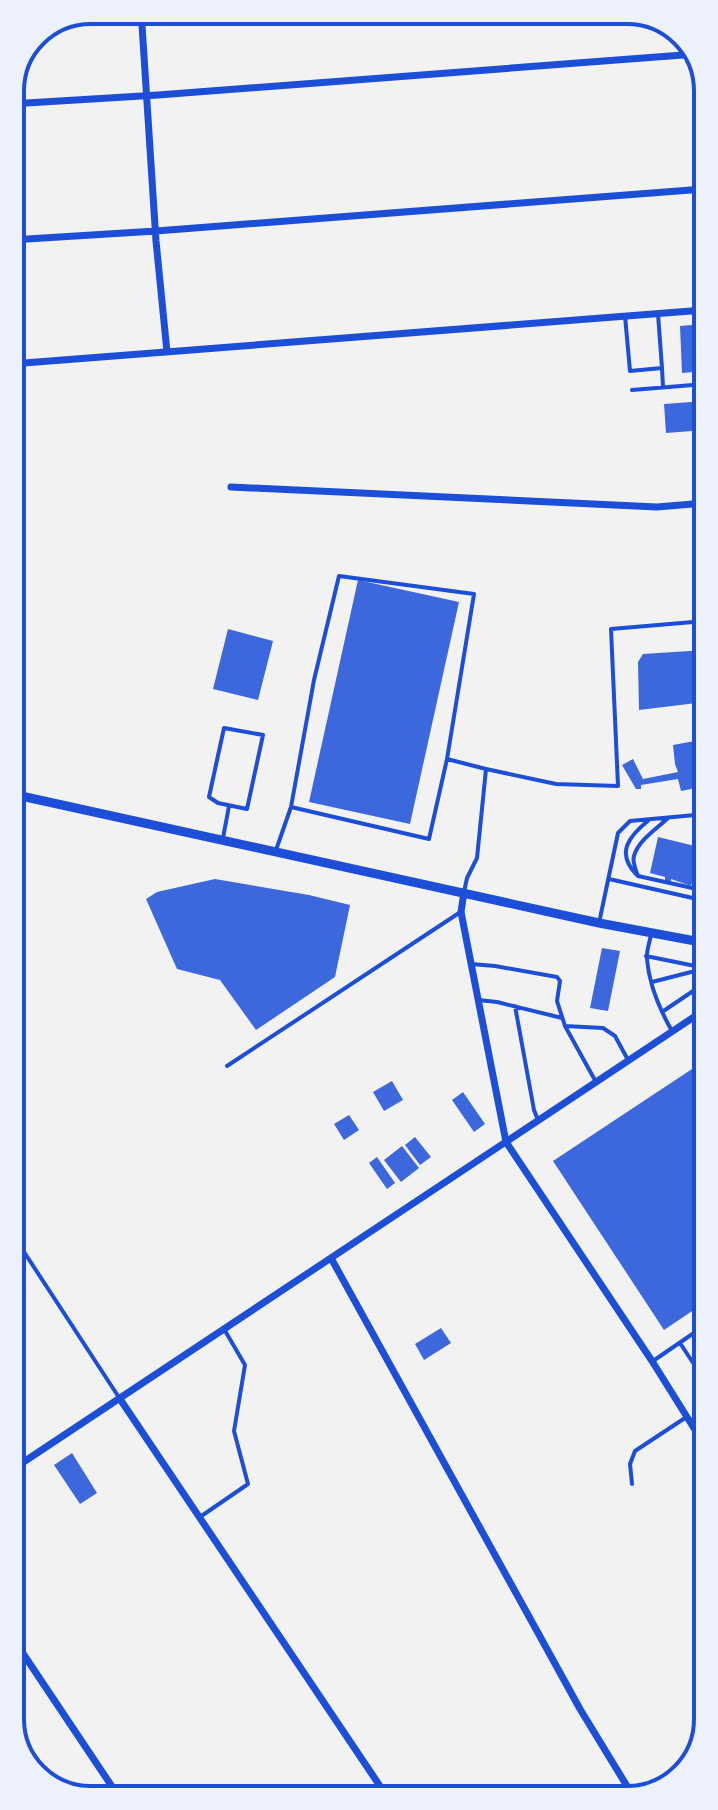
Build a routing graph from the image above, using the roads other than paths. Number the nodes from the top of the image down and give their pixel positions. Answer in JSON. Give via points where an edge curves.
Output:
{"nodes":[{"id":1,"x":142,"y":24,"type":"edge"},
{"id":2,"x":683,"y":55,"type":"edge"},
{"id":3,"x":146,"y":96,"type":"junction"},
{"id":4,"x":24,"y":103,"type":"edge"},
{"id":5,"x":694,"y":190,"type":"edge"},
{"id":6,"x":156,"y":231,"type":"junction"},
{"id":7,"x":24,"y":239,"type":"edge"},
{"id":8,"x":694,"y":311,"type":"edge"},
{"id":9,"x":658,"y":314,"type":"junction"},
{"id":10,"x":625,"y":316,"type":"junction"},
{"id":11,"x":167,"y":352,"type":"junction"},
{"id":12,"x":24,"y":363,"type":"edge"},
{"id":13,"x":662,"y":368,"type":"junction"},
{"id":14,"x":694,"y":385,"type":"edge"},
{"id":15,"x":663,"y":387,"type":"junction"},
{"id":16,"x":632,"y":390,"type":"dead end"},
{"id":17,"x":231,"y":487,"type":"dead end"},
{"id":18,"x":694,"y":504,"type":"edge"},
{"id":19,"x":694,"y":622,"type":"edge"},
{"id":20,"x":447,"y":759,"type":"junction"},
{"id":21,"x":486,"y":769,"type":"junction"},
{"id":22,"x":24,"y":797,"type":"edge"},
{"id":23,"x":229,"y":806,"type":"junction"},
{"id":24,"x":291,"y":807,"type":"junction"},
{"id":25,"x":694,"y":815,"type":"edge"},
{"id":26,"x":669,"y":817,"type":"junction"},
{"id":27,"x":651,"y":819,"type":"junction"},
{"id":28,"x":222,"y":841,"type":"junction"},
{"id":29,"x":275,"y":852,"type":"junction"},
{"id":30,"x":638,"y":876,"type":"junction"},
{"id":31,"x":609,"y":879,"type":"junction"},
{"id":32,"x":694,"y":888,"type":"edge"},
{"id":33,"x":464,"y":892,"type":"junction"},
{"id":34,"x":694,"y":898,"type":"edge"},
{"id":35,"x":461,"y":912,"type":"junction"},
{"id":36,"x":599,"y":923,"type":"junction"},
{"id":37,"x":652,"y":932,"type":"junction"},
{"id":38,"x":694,"y":941,"type":"edge"},
{"id":39,"x":646,"y":956,"type":"junction"},
{"id":40,"x":471,"y":964,"type":"junction"},
{"id":41,"x":694,"y":967,"type":"edge"},
{"id":42,"x":694,"y":970,"type":"edge"},
{"id":43,"x":652,"y":982,"type":"junction"},
{"id":44,"x":694,"y":990,"type":"edge"},
{"id":45,"x":478,"y":1000,"type":"junction"},
{"id":46,"x":515,"y":1006,"type":"junction"},
{"id":47,"x":662,"y":1012,"type":"junction"},
{"id":48,"x":694,"y":1017,"type":"edge"},
{"id":49,"x":563,"y":1019,"type":"junction"},
{"id":50,"x":565,"y":1026,"type":"junction"},
{"id":51,"x":672,"y":1031,"type":"junction"},
{"id":52,"x":628,"y":1061,"type":"junction"},
{"id":53,"x":227,"y":1066,"type":"dead end"},
{"id":54,"x":596,"y":1082,"type":"junction"},
{"id":55,"x":538,"y":1120,"type":"junction"},
{"id":56,"x":506,"y":1142,"type":"junction"},
{"id":57,"x":24,"y":1252,"type":"edge"},
{"id":58,"x":331,"y":1258,"type":"junction"},
{"id":59,"x":224,"y":1329,"type":"junction"},
{"id":60,"x":694,"y":1333,"type":"edge"},
{"id":61,"x":680,"y":1343,"type":"junction"},
{"id":62,"x":652,"y":1361,"type":"junction"},
{"id":63,"x":694,"y":1364,"type":"edge"},
{"id":64,"x":120,"y":1399,"type":"junction"},
{"id":65,"x":687,"y":1416,"type":"junction"},
{"id":66,"x":694,"y":1428,"type":"edge"},
{"id":67,"x":24,"y":1462,"type":"edge"},
{"id":68,"x":632,"y":1484,"type":"dead end"},
{"id":69,"x":200,"y":1517,"type":"junction"},
{"id":70,"x":24,"y":1655,"type":"edge"},
{"id":71,"x":112,"y":1786,"type":"edge"},
{"id":72,"x":380,"y":1786,"type":"edge"},
{"id":73,"x":627,"y":1786,"type":"edge"}],
"edges":[{"from":1,"to":3,"type":"street"},
{"from":2,"to":3,"type":"street"},
{"from":3,"to":4,"type":"street"},
{"from":3,"to":6,"type":"street"},
{"from":5,"to":6,"type":"street"},
{"from":6,"to":7,"type":"street"},
{"from":6,"to":11,"type":"street"},
{"from":8,"to":9,"type":"street"},
{"from":9,"to":10,"type":"street"},
{"from":9,"to":13,"type":"lane"},
{"from":10,"to":11,"type":"street"},
{"from":10,"to":13,"type":"lane","via":[[630,371]]},
{"from":11,"to":12,"type":"street"},
{"from":13,"to":15,"type":"lane"},
{"from":14,"to":15,"type":"lane"},
{"from":15,"to":16,"type":"lane"},
{"from":17,"to":18,"type":"street","via":[[657,507]]},
{"from":19,"to":21,"type":"lane","via":[[611,629],[618,786],[556,784]]},
{"from":20,"to":21,"type":"lane"},
{"from":20,"to":24,"type":"lane","via":[[429,839]]},
{"from":20,"to":24,"type":"lane","via":[[474,594],[339,576]]},
{"from":21,"to":33,"type":"lane","via":[[477,858]]},
{"from":22,"to":28,"type":"street"},
{"from":23,"to":23,"type":"lane","via":[[247,809],[263,735],[224,728],[209,797]]},
{"from":23,"to":28,"type":"lane"},
{"from":24,"to":29,"type":"lane"},
{"from":25,"to":26,"type":"lane"},
{"from":26,"to":27,"type":"lane"},
{"from":26,"to":30,"type":"lane","via":[[633,857]]},
{"from":27,"to":30,"type":"lane","via":[[626,846]]},
{"from":27,"to":31,"type":"lane","via":[[630,821],[618,833]]},
{"from":28,"to":29,"type":"street"},
{"from":29,"to":33,"type":"street"},
{"from":30,"to":32,"type":"lane"},
{"from":31,"to":34,"type":"lane"},
{"from":31,"to":36,"type":"lane"},
{"from":33,"to":35,"type":"street"},
{"from":33,"to":36,"type":"street"},
{"from":35,"to":40,"type":"street"},
{"from":35,"to":53,"type":"lane"},
{"from":36,"to":37,"type":"street"},
{"from":37,"to":38,"type":"street"},
{"from":37,"to":39,"type":"lane"},
{"from":39,"to":41,"type":"lane"},
{"from":39,"to":43,"type":"lane"},
{"from":40,"to":45,"type":"street"},
{"from":40,"to":49,"type":"lane","via":[[557,977]]},
{"from":42,"to":43,"type":"lane"},
{"from":43,"to":47,"type":"lane"},
{"from":44,"to":47,"type":"lane"},
{"from":45,"to":46,"type":"lane"},
{"from":45,"to":56,"type":"street"},
{"from":46,"to":49,"type":"lane"},
{"from":46,"to":55,"type":"lane"},
{"from":47,"to":51,"type":"lane"},
{"from":48,"to":51,"type":"street"},
{"from":49,"to":50,"type":"lane"},
{"from":50,"to":52,"type":"lane","via":[[603,1028],[615,1036]]},
{"from":50,"to":54,"type":"lane"},
{"from":51,"to":52,"type":"street"},
{"from":52,"to":54,"type":"street"},
{"from":54,"to":55,"type":"street"},
{"from":55,"to":56,"type":"street"},
{"from":56,"to":58,"type":"street"},
{"from":56,"to":62,"type":"street"},
{"from":57,"to":64,"type":"lane"},
{"from":58,"to":59,"type":"street"},
{"from":58,"to":73,"type":"street"},
{"from":59,"to":64,"type":"street"},
{"from":59,"to":69,"type":"lane","via":[[245,1365],[234,1431],[248,1484]]},
{"from":60,"to":61,"type":"lane"},
{"from":61,"to":62,"type":"lane"},
{"from":61,"to":63,"type":"lane"},
{"from":62,"to":65,"type":"street"},
{"from":64,"to":67,"type":"street"},
{"from":64,"to":69,"type":"street"},
{"from":65,"to":66,"type":"street"},
{"from":65,"to":68,"type":"lane","via":[[635,1451]]},
{"from":69,"to":72,"type":"street"},
{"from":70,"to":71,"type":"street"}]}
